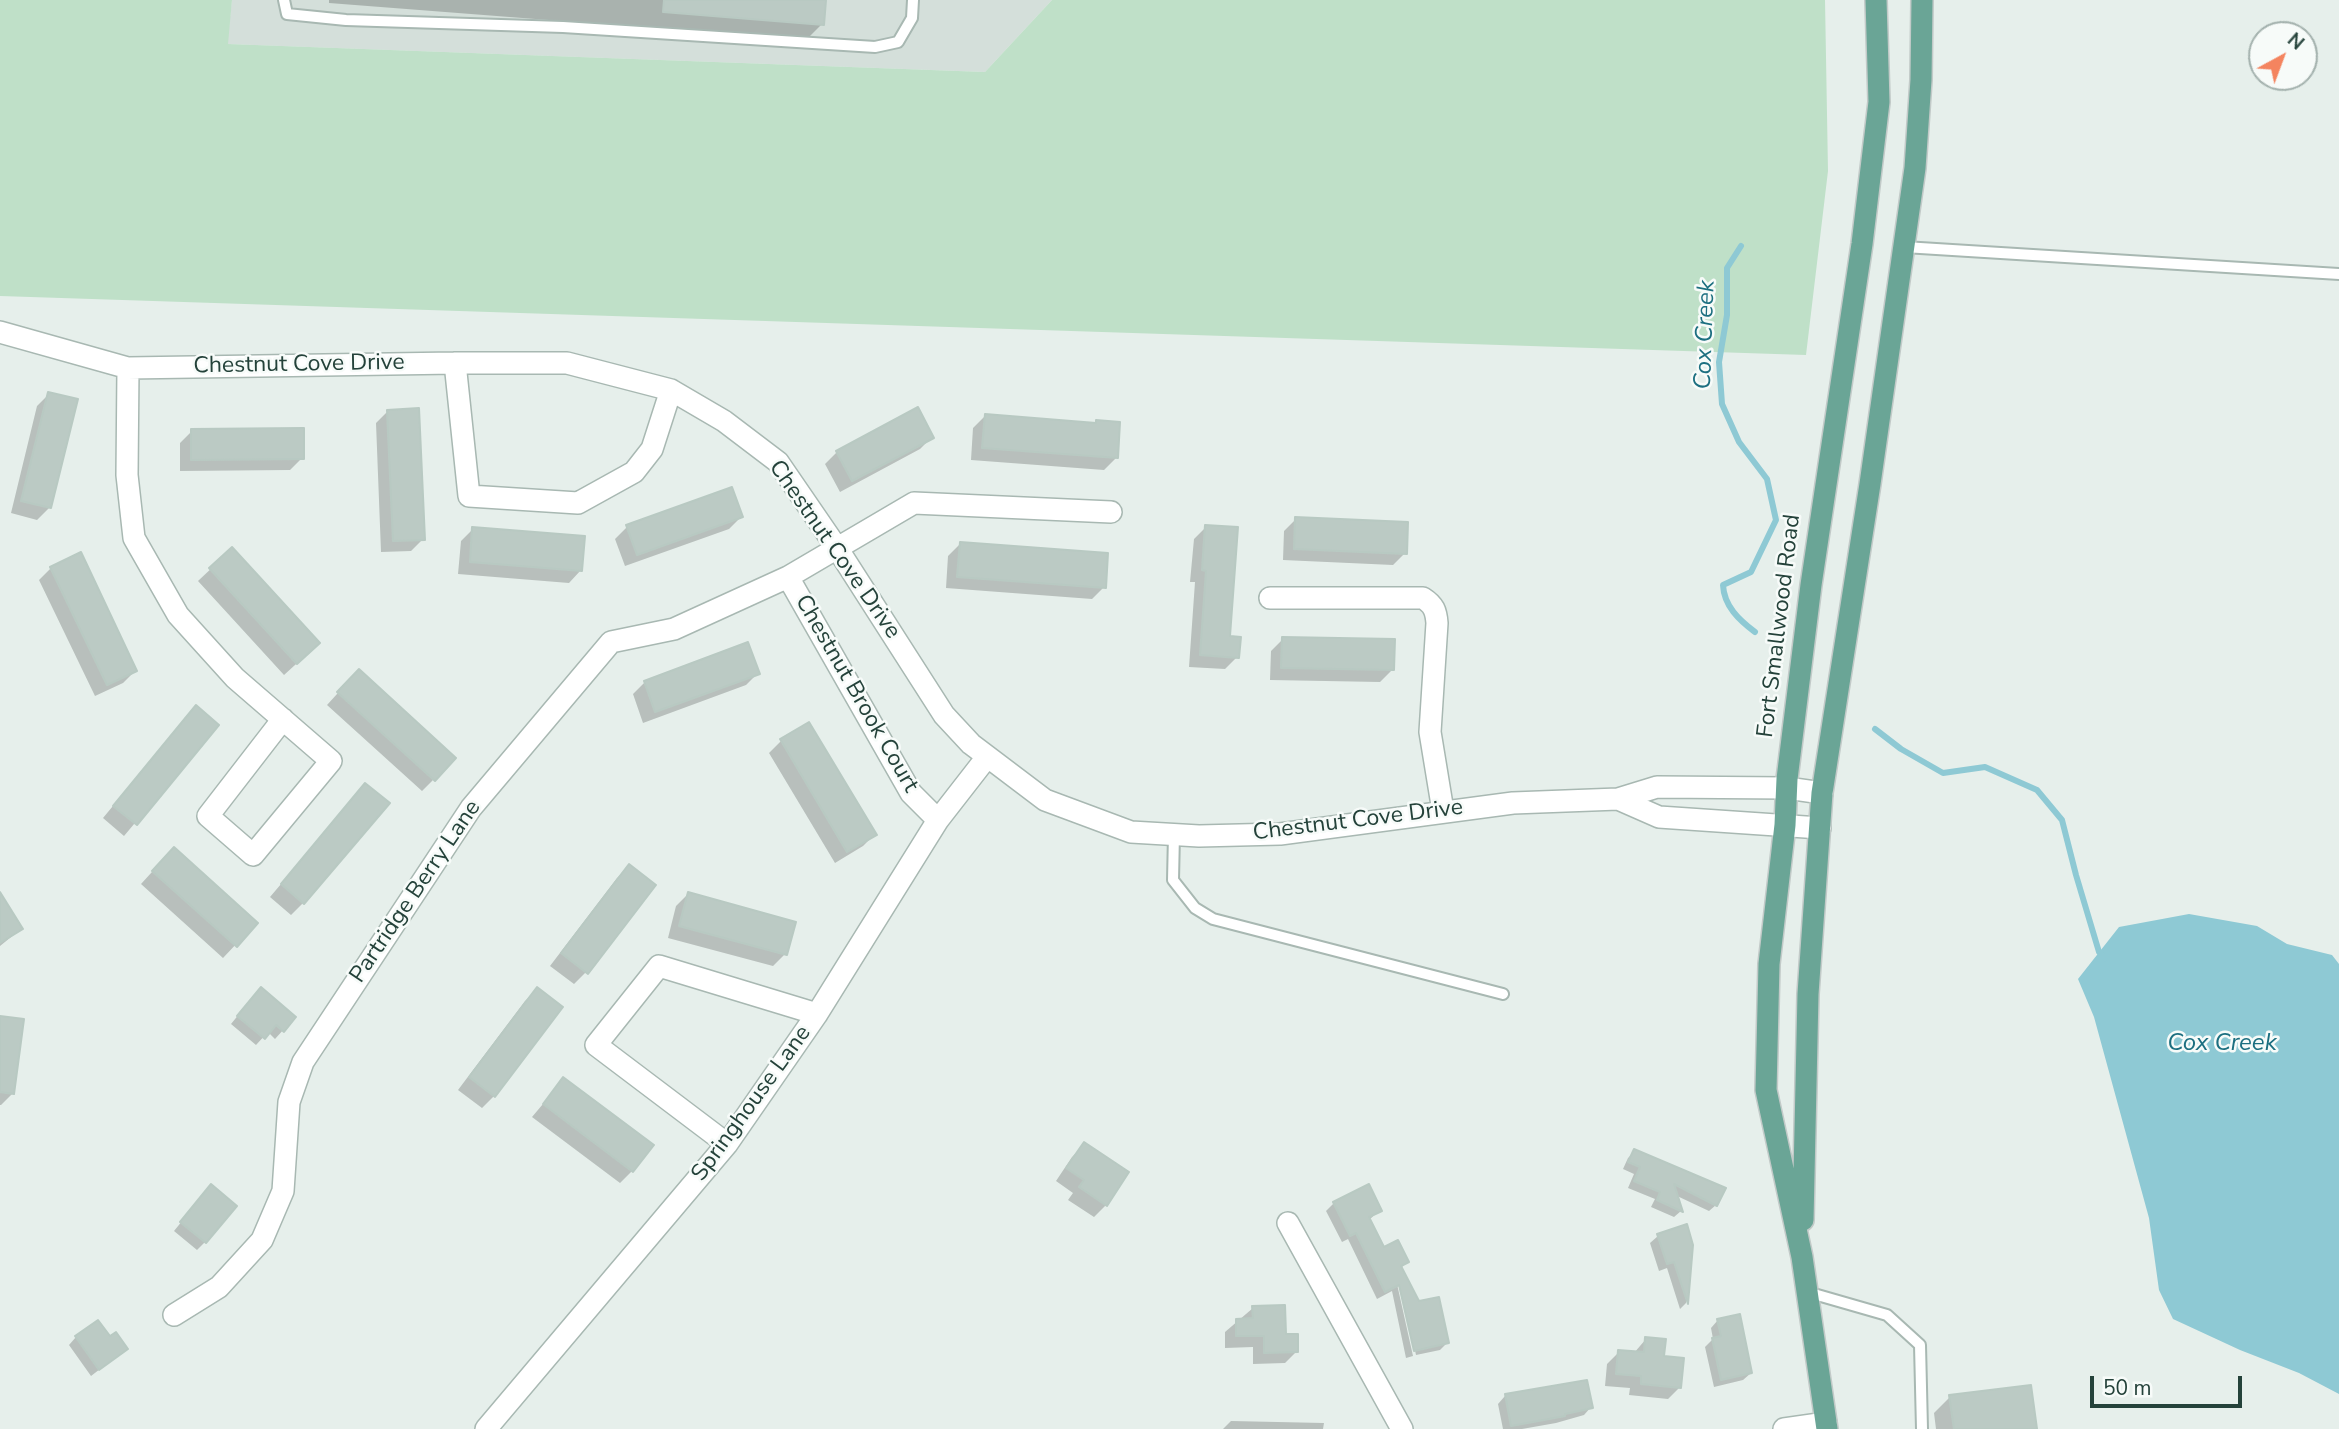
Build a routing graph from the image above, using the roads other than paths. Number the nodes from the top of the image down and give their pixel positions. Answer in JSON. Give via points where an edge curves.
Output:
{"nodes":[{"id":1,"x":284,"y":0,"type":"edge"},
{"id":2,"x":913,"y":0,"type":"edge"},
{"id":3,"x":1876,"y":0,"type":"edge"},
{"id":4,"x":1922,"y":0,"type":"edge"},
{"id":5,"x":1904,"y":247,"type":"junction"},
{"id":6,"x":2339,"y":274,"type":"edge"},
{"id":7,"x":0,"y":332,"type":"edge"},
{"id":8,"x":455,"y":363,"type":"junction"},
{"id":9,"x":128,"y":368,"type":"junction"},
{"id":10,"x":671,"y":390,"type":"junction"},
{"id":11,"x":1111,"y":512,"type":"dead end"},
{"id":12,"x":837,"y":548,"type":"junction"},
{"id":13,"x":788,"y":577,"type":"junction"},
{"id":14,"x":1270,"y":598,"type":"dead end"},
{"id":15,"x":283,"y":719,"type":"junction"},
{"id":16,"x":987,"y":757,"type":"junction"},
{"id":17,"x":1787,"y":788,"type":"junction"},
{"id":18,"x":1822,"y":793,"type":"junction"},
{"id":19,"x":1618,"y":799,"type":"junction"},
{"id":20,"x":1443,"y":811,"type":"junction"},
{"id":21,"x":939,"y":820,"type":"junction"},
{"id":22,"x":1785,"y":825,"type":"junction"},
{"id":23,"x":1820,"y":828,"type":"junction"},
{"id":24,"x":1174,"y":834,"type":"junction"},
{"id":25,"x":1503,"y":994,"type":"dead end"},
{"id":26,"x":817,"y":1014,"type":"junction"},
{"id":27,"x":727,"y":1144,"type":"junction"},
{"id":28,"x":1288,"y":1223,"type":"dead end"},
{"id":29,"x":1802,"y":1257,"type":"junction"},
{"id":30,"x":1807,"y":1292,"type":"junction"},
{"id":31,"x":174,"y":1315,"type":"dead end"},
{"id":32,"x":1827,"y":1426,"type":"edge"},
{"id":33,"x":486,"y":1429,"type":"edge"},
{"id":34,"x":1402,"y":1429,"type":"edge"},
{"id":35,"x":1784,"y":1429,"type":"edge"},
{"id":36,"x":1922,"y":1429,"type":"edge"}],
"edges":[{"from":1,"to":2,"type":"lane","via":[[287,14],[346,20],[563,27],[875,47],[898,42],[912,18]]},
{"from":3,"to":17,"type":"main road","name":"Fort Smallwood Road","via":[[1879,102]]},
{"from":4,"to":5,"type":"main road","name":"Fort Smallwood Road","via":[[1915,168]]},
{"from":5,"to":6,"type":"lane"},
{"from":5,"to":18,"type":"main road","name":"Fort Smallwood Road"},
{"from":7,"to":9,"type":"street","name":"Chestnut Cove Drive"},
{"from":8,"to":9,"type":"street","name":"Chestnut Cove Drive"},
{"from":8,"to":10,"type":"street","name":"Chestnut Cove Drive","via":[[567,363]]},
{"from":8,"to":10,"type":"street","via":[[469,496],[578,503],[634,472],[652,449]]},
{"from":9,"to":15,"type":"street","via":[[127,475],[134,538],[178,615],[235,678]]},
{"from":10,"to":12,"type":"street","name":"Chestnut Cove Drive","via":[[724,421],[778,462]]},
{"from":11,"to":12,"type":"street","name":"Chestnut Brook Court","via":[[914,503]]},
{"from":12,"to":13,"type":"street","name":"Chestnut Brook Court"},
{"from":12,"to":16,"type":"street","name":"Chestnut Cove Drive","via":[[944,715]]},
{"from":13,"to":21,"type":"street","name":"Chestnut Brook Court","via":[[911,793]]},
{"from":13,"to":31,"type":"street","name":"Partridge Berry Lane","via":[[674,629],[611,642],[471,808],[303,1062],[289,1101],[283,1191],[262,1240],[219,1287]]},
{"from":14,"to":20,"type":"street","via":[[1423,598],[1436,610],[1430,733]]},
{"from":15,"to":15,"type":"street","via":[[331,761],[253,855],[208,816]]},
{"from":16,"to":21,"type":"street","name":"Springhouse Lane"},
{"from":16,"to":24,"type":"street","name":"Chestnut Cove Drive","via":[[1045,800],[1131,832]]},
{"from":17,"to":18,"type":"street","name":"Chestnut Cove Drive"},
{"from":17,"to":19,"type":"street","name":"Chestnut Cove Drive","via":[[1657,787]]},
{"from":17,"to":22,"type":"main road","name":"Fort Smallwood Road"},
{"from":18,"to":23,"type":"main road","name":"Fort Smallwood Road"},
{"from":19,"to":20,"type":"street","name":"Chestnut Cove Drive"},
{"from":19,"to":22,"type":"street","name":"Chestnut Cove Drive","via":[[1659,817]]},
{"from":20,"to":24,"type":"street","name":"Chestnut Cove Drive","via":[[1280,834]]},
{"from":21,"to":26,"type":"street","name":"Springhouse Lane"},
{"from":22,"to":23,"type":"street","name":"Chestnut Cove Drive"},
{"from":22,"to":29,"type":"main road","name":"Fort Smallwood Road","via":[[1769,964],[1766,1090]]},
{"from":23,"to":29,"type":"main road","name":"Fort Smallwood Road","via":[[1808,994]]},
{"from":24,"to":25,"type":"lane","via":[[1173,880],[1195,908],[1213,919]]},
{"from":26,"to":27,"type":"street","name":"Springhouse Lane"},
{"from":26,"to":27,"type":"street","via":[[659,966],[596,1045]]},
{"from":27,"to":33,"type":"street","name":"Springhouse Lane"},
{"from":28,"to":34,"type":"street"},
{"from":29,"to":30,"type":"main road","name":"Fort Smallwood Road"},
{"from":30,"to":32,"type":"main road","name":"Fort Smallwood Road"},
{"from":30,"to":36,"type":"lane","via":[[1887,1315],[1920,1345]]},
{"from":32,"to":35,"type":"street"}]}
